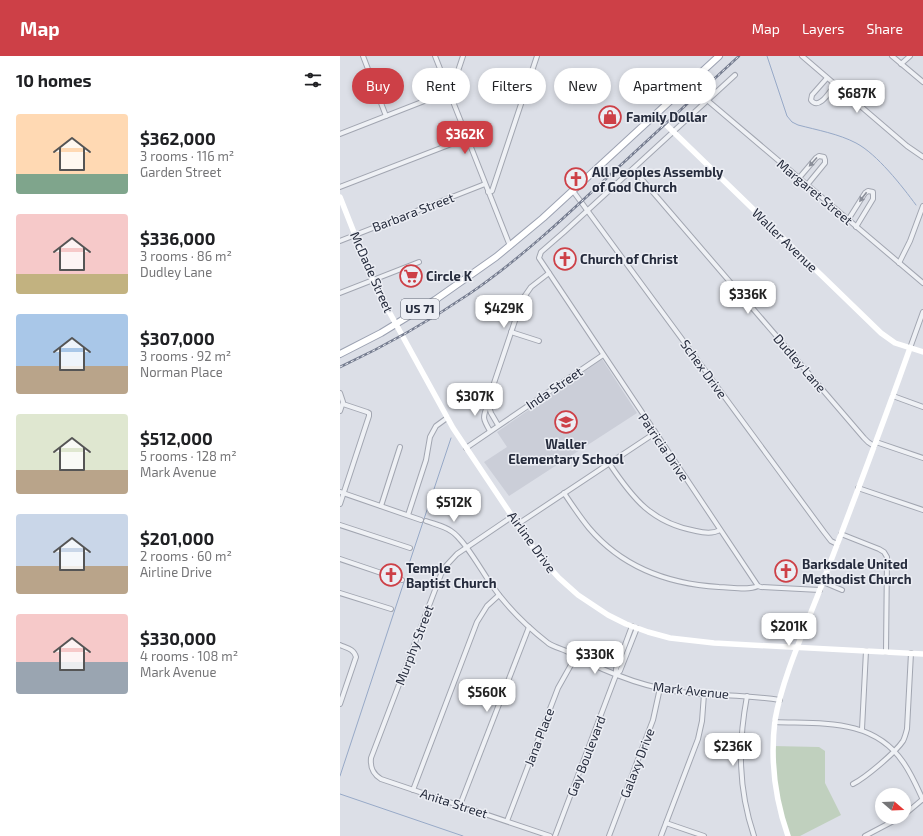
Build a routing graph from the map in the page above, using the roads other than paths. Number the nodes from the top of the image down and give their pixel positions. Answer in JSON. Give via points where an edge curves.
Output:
{"nodes":[{"id":1,"x":363,"y":56,"type":"edge"},
{"id":2,"x":435,"y":56,"type":"edge"},
{"id":3,"x":463,"y":56,"type":"edge"},
{"id":4,"x":537,"y":56,"type":"edge"},
{"id":5,"x":719,"y":56,"type":"edge"},
{"id":6,"x":802,"y":56,"type":"edge"},
{"id":7,"x":892,"y":56,"type":"edge"},
{"id":8,"x":910,"y":56,"type":"edge"},
{"id":9,"x":901,"y":64,"type":"junction"},
{"id":10,"x":440,"y":68,"type":"edge"},
{"id":11,"x":459,"y":68,"type":"edge"},
{"id":12,"x":735,"y":75,"type":"dead end"},
{"id":13,"x":827,"y":78,"type":"junction"},
{"id":14,"x":923,"y":82,"type":"edge"},
{"id":15,"x":835,"y":85,"type":"junction"},
{"id":16,"x":716,"y":92,"type":"edge"},
{"id":17,"x":416,"y":104,"type":"edge"},
{"id":18,"x":454,"y":104,"type":"edge"},
{"id":19,"x":703,"y":104,"type":"edge"},
{"id":20,"x":712,"y":104,"type":"edge"},
{"id":21,"x":656,"y":115,"type":"junction"},
{"id":22,"x":386,"y":116,"type":"junction"},
{"id":23,"x":673,"y":131,"type":"junction"},
{"id":24,"x":340,"y":134,"type":"edge"},
{"id":25,"x":467,"y":138,"type":"junction"},
{"id":26,"x":923,"y":157,"type":"edge"},
{"id":27,"x":633,"y":169,"type":"junction"},
{"id":28,"x":799,"y":178,"type":"junction"},
{"id":29,"x":485,"y":184,"type":"junction"},
{"id":30,"x":807,"y":185,"type":"junction"},
{"id":31,"x":340,"y":188,"type":"edge"},
{"id":32,"x":573,"y":191,"type":"junction"},
{"id":33,"x":488,"y":192,"type":"junction"},
{"id":34,"x":340,"y":197,"type":"edge"},
{"id":35,"x":923,"y":206,"type":"edge"},
{"id":36,"x":588,"y":210,"type":"junction"},
{"id":37,"x":848,"y":220,"type":"junction"},
{"id":38,"x":856,"y":227,"type":"junction"},
{"id":39,"x":355,"y":235,"type":"junction"},
{"id":40,"x":340,"y":241,"type":"edge"},
{"id":41,"x":510,"y":246,"type":"junction"},
{"id":42,"x":419,"y":262,"type":"dead end"},
{"id":43,"x":899,"y":263,"type":"junction"},
{"id":44,"x":549,"y":273,"type":"junction"},
{"id":45,"x":373,"y":280,"type":"junction"},
{"id":46,"x":923,"y":283,"type":"edge"},
{"id":47,"x":340,"y":293,"type":"edge"},
{"id":48,"x":923,"y":312,"type":"edge"},
{"id":49,"x":396,"y":324,"type":"junction"},
{"id":50,"x":511,"y":332,"type":"junction"},
{"id":51,"x":539,"y":341,"type":"dead end"},
{"id":52,"x":910,"y":348,"type":"junction"},
{"id":53,"x":923,"y":352,"type":"edge"},
{"id":54,"x":340,"y":354,"type":"edge"},
{"id":55,"x":603,"y":355,"type":"junction"},
{"id":56,"x":340,"y":393,"type":"edge"},
{"id":57,"x":893,"y":396,"type":"junction"},
{"id":58,"x":342,"y":404,"type":"junction"},
{"id":59,"x":488,"y":404,"type":"junction"},
{"id":60,"x":923,"y":407,"type":"edge"},
{"id":61,"x":340,"y":411,"type":"edge"},
{"id":62,"x":447,"y":418,"type":"junction"},
{"id":63,"x":498,"y":425,"type":"junction"},
{"id":64,"x":490,"y":431,"type":"junction"},
{"id":65,"x":655,"y":433,"type":"junction"},
{"id":66,"x":875,"y":444,"type":"junction"},
{"id":67,"x":400,"y":447,"type":"dead end"},
{"id":68,"x":466,"y":448,"type":"junction"},
{"id":69,"x":923,"y":458,"type":"edge"},
{"id":70,"x":609,"y":463,"type":"junction"},
{"id":71,"x":858,"y":488,"type":"junction"},
{"id":72,"x":342,"y":492,"type":"edge"},
{"id":73,"x":564,"y":493,"type":"junction"},
{"id":74,"x":340,"y":504,"type":"edge"},
{"id":75,"x":381,"y":506,"type":"junction"},
{"id":76,"x":923,"y":510,"type":"edge"},
{"id":77,"x":408,"y":515,"type":"junction"},
{"id":78,"x":513,"y":516,"type":"junction"},
{"id":79,"x":518,"y":524,"type":"junction"},
{"id":80,"x":340,"y":525,"type":"edge"},
{"id":81,"x":720,"y":530,"type":"junction"},
{"id":82,"x":841,"y":534,"type":"junction"},
{"id":83,"x":837,"y":544,"type":"junction"},
{"id":84,"x":466,"y":547,"type":"junction"},
{"id":85,"x":410,"y":548,"type":"dead end"},
{"id":86,"x":340,"y":559,"type":"edge"},
{"id":87,"x":402,"y":580,"type":"dead end"},
{"id":88,"x":823,"y":582,"type":"junction"},
{"id":89,"x":758,"y":586,"type":"junction"},
{"id":90,"x":820,"y":590,"type":"junction"},
{"id":91,"x":842,"y":590,"type":"dead end"},
{"id":92,"x":340,"y":593,"type":"edge"},
{"id":93,"x":499,"y":595,"type":"junction"},
{"id":94,"x":391,"y":609,"type":"dead end"},
{"id":95,"x":529,"y":626,"type":"junction"},
{"id":96,"x":634,"y":627,"type":"junction"},
{"id":97,"x":340,"y":646,"type":"edge"},
{"id":98,"x":798,"y":647,"type":"junction"},
{"id":99,"x":866,"y":650,"type":"junction"},
{"id":100,"x":886,"y":652,"type":"junction"},
{"id":101,"x":911,"y":653,"type":"junction"},
{"id":102,"x":923,"y":654,"type":"edge"},
{"id":103,"x":576,"y":656,"type":"junction"},
{"id":104,"x":616,"y":675,"type":"junction"},
{"id":105,"x":660,"y":688,"type":"junction"},
{"id":106,"x":704,"y":694,"type":"junction"},
{"id":107,"x":747,"y":696,"type":"junction"},
{"id":108,"x":780,"y":700,"type":"junction"},
{"id":109,"x":340,"y":704,"type":"edge"},
{"id":110,"x":775,"y":722,"type":"junction"},
{"id":111,"x":862,"y":729,"type":"junction"},
{"id":112,"x":894,"y":750,"type":"junction"},
{"id":113,"x":371,"y":758,"type":"joint"},
{"id":114,"x":853,"y":784,"type":"dead end"},
{"id":115,"x":413,"y":790,"type":"junction"},
{"id":116,"x":923,"y":799,"type":"edge"},
{"id":117,"x":460,"y":805,"type":"junction"},
{"id":118,"x":911,"y":809,"type":"edge"},
{"id":119,"x":507,"y":821,"type":"junction"},
{"id":120,"x":666,"y":823,"type":"junction"},
{"id":121,"x":888,"y":824,"type":"edge"},
{"id":122,"x":550,"y":836,"type":"edge"},
{"id":123,"x":555,"y":836,"type":"edge"},
{"id":124,"x":609,"y":836,"type":"edge"},
{"id":125,"x":661,"y":836,"type":"edge"},
{"id":126,"x":704,"y":836,"type":"edge"},
{"id":127,"x":754,"y":836,"type":"edge"},
{"id":128,"x":788,"y":836,"type":"edge"},
{"id":129,"x":865,"y":836,"type":"edge"}],
"edges":[{"from":1,"to":22,"type":"street"},
{"from":2,"to":10,"type":"street"},
{"from":3,"to":11,"type":"street"},
{"from":4,"to":33,"type":"street","via":[[494,185]]},
{"from":5,"to":21,"type":"main road","number":"US 71"},
{"from":6,"to":13,"type":"street"},
{"from":7,"to":9,"type":"street"},
{"from":8,"to":9,"type":"street"},
{"from":9,"to":14,"type":"street"},
{"from":12,"to":16,"type":"street"},
{"from":13,"to":15,"type":"street"},
{"from":13,"to":15,"type":"street","via":[[812,96],[812,102],[820,103]]},
{"from":15,"to":26,"type":"street"},
{"from":17,"to":22,"type":"street"},
{"from":18,"to":25,"type":"street"},
{"from":19,"to":23,"type":"street"},
{"from":20,"to":28,"type":"street","name":"Margaret Street"},
{"from":21,"to":23,"type":"street","name":"Waller Avenue"},
{"from":21,"to":32,"type":"main road","number":"US 71"},
{"from":22,"to":24,"type":"street"},
{"from":23,"to":27,"type":"street"},
{"from":23,"to":52,"type":"street","name":"Waller Avenue","via":[[875,328],[891,340]]},
{"from":25,"to":29,"type":"street"},
{"from":25,"to":31,"type":"street"},
{"from":27,"to":36,"type":"street"},
{"from":27,"to":66,"type":"street","name":"Dudley Lane","via":[[864,438]]},
{"from":28,"to":30,"type":"street","name":"Margaret Street"},
{"from":30,"to":28,"type":"street","one_way":true,"via":[[825,164],[824,157],[816,158]]},
{"from":29,"to":33,"type":"street"},
{"from":29,"to":39,"type":"street","name":"Barbara Street"},
{"from":30,"to":37,"type":"street","name":"Margaret Street"},
{"from":32,"to":36,"type":"street","name":"Schex Drive"},
{"from":32,"to":41,"type":"main road","number":"US 71"},
{"from":33,"to":41,"type":"street"},
{"from":34,"to":39,"type":"street","name":"McDade Street"},
{"from":35,"to":43,"type":"street"},
{"from":36,"to":44,"type":"street","name":"Patricia Drive","via":[[539,255]]},
{"from":36,"to":83,"type":"street","name":"Schex Drive","via":[[824,532]]},
{"from":37,"to":38,"type":"street","name":"Margaret Street"},
{"from":38,"to":37,"type":"street","one_way":true,"via":[[874,199],[873,192],[865,193]]},
{"from":38,"to":43,"type":"street","name":"Margaret Street"},
{"from":39,"to":40,"type":"street","name":"Barbara Street"},
{"from":39,"to":45,"type":"street","name":"McDade Street"},
{"from":41,"to":49,"type":"main road","number":"US 71","via":[[457,286]]},
{"from":42,"to":45,"type":"street"},
{"from":43,"to":46,"type":"street","name":"Margaret Street"},
{"from":44,"to":50,"type":"street","via":[[527,293]]},
{"from":44,"to":55,"type":"street","name":"Patricia Drive"},
{"from":45,"to":47,"type":"street"},
{"from":45,"to":49,"type":"street","name":"McDade Street"},
{"from":48,"to":52,"type":"street"},
{"from":49,"to":54,"type":"main road","number":"US 71"},
{"from":49,"to":62,"type":"street","name":"Airline Drive"},
{"from":50,"to":51,"type":"street"},
{"from":50,"to":59,"type":"street"},
{"from":52,"to":53,"type":"street","name":"Waller Avenue"},
{"from":52,"to":57,"type":"street"},
{"from":55,"to":63,"type":"street","name":"Inda Street"},
{"from":55,"to":65,"type":"street","name":"Patricia Drive"},
{"from":56,"to":58,"type":"street"},
{"from":57,"to":60,"type":"street"},
{"from":57,"to":66,"type":"street"},
{"from":58,"to":61,"type":"street"},
{"from":58,"to":72,"type":"street","via":[[369,413]]},
{"from":59,"to":63,"type":"street"},
{"from":59,"to":64,"type":"street","via":[[483,416]]},
{"from":62,"to":68,"type":"street","name":"Airline Drive"},
{"from":62,"to":77,"type":"street","via":[[436,426],[430,437],[426,460]]},
{"from":63,"to":64,"type":"street","name":"Inda Street"},
{"from":64,"to":68,"type":"street","name":"Inda Street"},
{"from":65,"to":70,"type":"street"},
{"from":65,"to":81,"type":"street","name":"Patricia Drive"},
{"from":66,"to":69,"type":"street","name":"Dudley Lane"},
{"from":66,"to":71,"type":"street"},
{"from":67,"to":75,"type":"street"},
{"from":68,"to":78,"type":"street","name":"Airline Drive"},
{"from":70,"to":73,"type":"street"},
{"from":70,"to":81,"type":"street","via":[[629,492],[654,514],[672,524],[694,531]]},
{"from":71,"to":76,"type":"street"},
{"from":71,"to":82,"type":"street"},
{"from":72,"to":74,"type":"street"},
{"from":72,"to":75,"type":"street","name":"Mark Avenue"},
{"from":73,"to":79,"type":"street"},
{"from":73,"to":89,"type":"street","via":[[583,521],[600,539],[624,559],[645,571],[693,585],[749,588]]},
{"from":75,"to":77,"type":"street","name":"Mark Avenue"},
{"from":77,"to":84,"type":"street","name":"Mark Avenue","via":[[451,530]]},
{"from":78,"to":79,"type":"street","name":"Airline Drive"},
{"from":78,"to":84,"type":"street","name":"Murphy Street"},
{"from":79,"to":96,"type":"street","name":"Airline Drive","via":[[538,555],[568,587],[598,609]]},
{"from":80,"to":85,"type":"street"},
{"from":81,"to":89,"type":"street","name":"Patricia Drive"},
{"from":82,"to":83,"type":"street"},
{"from":82,"to":100,"type":"street","via":[[879,549],[887,557]]},
{"from":83,"to":88,"type":"street"},
{"from":84,"to":93,"type":"street","name":"Mark Avenue"},
{"from":84,"to":113,"type":"street","name":"Murphy Street","via":[[447,564],[438,580]]},
{"from":86,"to":87,"type":"street"},
{"from":88,"to":90,"type":"street"},
{"from":88,"to":91,"type":"street"},
{"from":89,"to":90,"type":"street"},
{"from":90,"to":98,"type":"street"},
{"from":92,"to":94,"type":"street"},
{"from":93,"to":95,"type":"street","name":"Mark Avenue"},
{"from":93,"to":115,"type":"street","via":[[487,606],[476,622]]},
{"from":95,"to":103,"type":"street","name":"Mark Avenue","via":[[553,646]]},
{"from":95,"to":117,"type":"street"},
{"from":96,"to":98,"type":"street","name":"Airline Drive","via":[[662,636],[692,641]]},
{"from":96,"to":104,"type":"street","name":"Gay Boulevard","via":[[620,671]]},
{"from":97,"to":109,"type":"street","via":[[355,653]]},
{"from":98,"to":99,"type":"street","name":"Airline Drive"},
{"from":98,"to":108,"type":"street"},
{"from":99,"to":100,"type":"street","name":"Airline Drive"},
{"from":99,"to":111,"type":"street"},
{"from":100,"to":101,"type":"street","name":"Airline Drive"},
{"from":101,"to":102,"type":"street","name":"Airline Drive"},
{"from":101,"to":112,"type":"street","via":[[906,734],[902,743]]},
{"from":103,"to":104,"type":"street","name":"Mark Avenue"},
{"from":103,"to":119,"type":"street","name":"Jana Place","via":[[560,684]]},
{"from":104,"to":105,"type":"street","name":"Mark Avenue"},
{"from":104,"to":123,"type":"street","name":"Gay Boulevard"},
{"from":105,"to":106,"type":"street","name":"Mark Avenue"},
{"from":105,"to":124,"type":"street","name":"Galaxy Drive","via":[[653,720]]},
{"from":106,"to":107,"type":"street","name":"Mark Avenue"},
{"from":106,"to":120,"type":"street","via":[[700,733]]},
{"from":107,"to":108,"type":"street","name":"Mark Avenue"},
{"from":107,"to":127,"type":"street","via":[[741,733],[741,770],[745,804]]},
{"from":108,"to":110,"type":"street"},
{"from":110,"to":111,"type":"street"},
{"from":110,"to":128,"type":"street","via":[[774,784]]},
{"from":111,"to":112,"type":"street","via":[[880,738]]},
{"from":112,"to":114,"type":"street","via":[[867,776]]},
{"from":112,"to":116,"type":"street","via":[[906,766]]},
{"from":113,"to":115,"type":"street","name":"Anita Street","via":[[371,768],[376,776]]},
{"from":115,"to":117,"type":"street","name":"Anita Street"},
{"from":116,"to":118,"type":"street"},
{"from":117,"to":119,"type":"street","name":"Anita Street"},
{"from":119,"to":122,"type":"street","name":"Anita Street"},
{"from":120,"to":125,"type":"street"},
{"from":120,"to":126,"type":"street"},
{"from":121,"to":129,"type":"street"}]}
